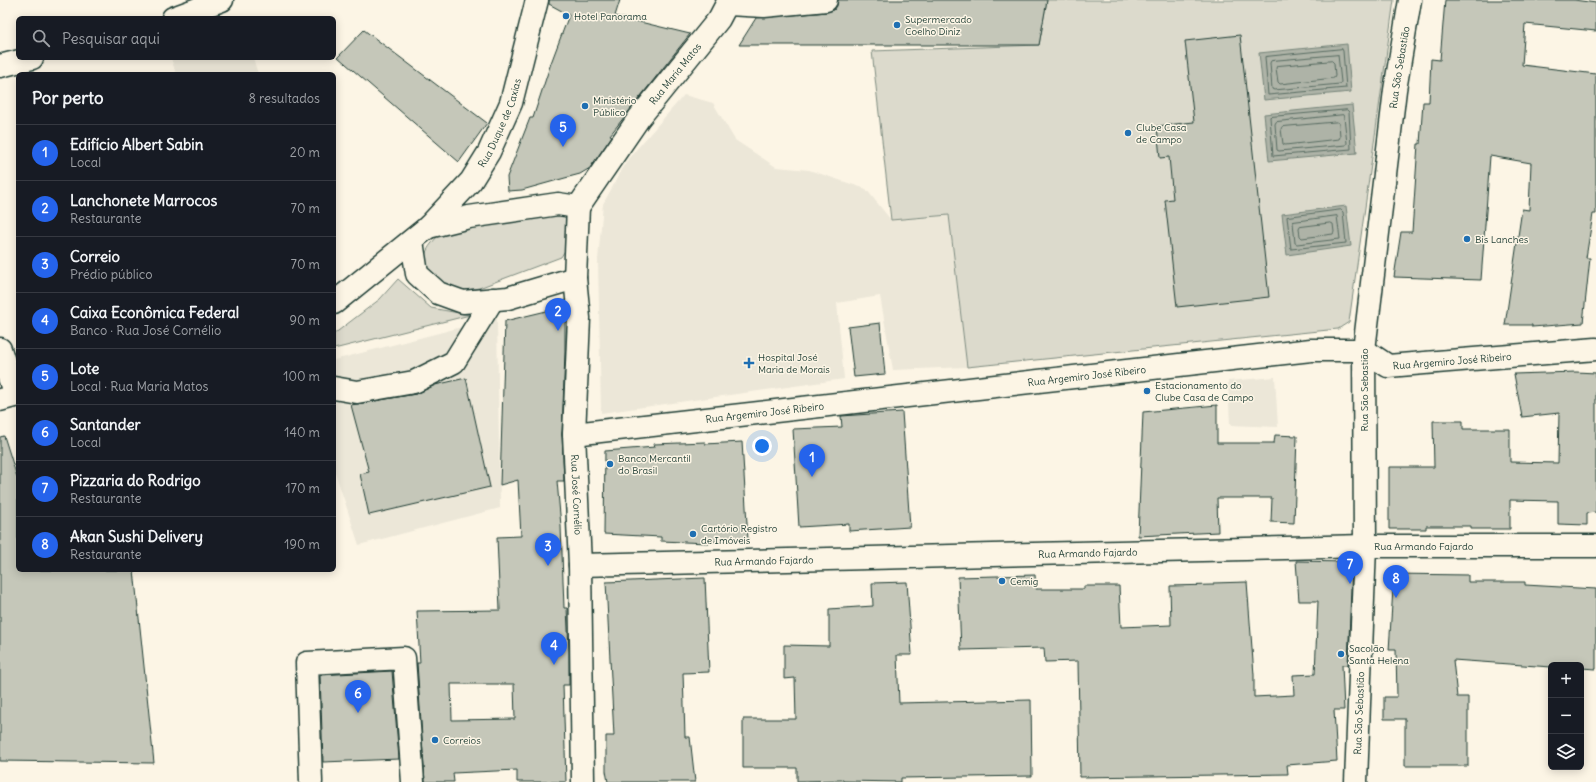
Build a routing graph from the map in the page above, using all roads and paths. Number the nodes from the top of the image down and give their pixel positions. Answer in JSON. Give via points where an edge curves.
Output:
{"nodes":[{"id":1,"x":222,"y":0,"type":"edge"},
{"id":2,"x":537,"y":0,"type":"edge"},
{"id":3,"x":826,"y":0,"type":"edge"},
{"id":4,"x":1410,"y":0,"type":"edge"},
{"id":5,"x":729,"y":2,"type":"edge"},
{"id":6,"x":179,"y":16,"type":"edge"},
{"id":7,"x":24,"y":60,"type":"edge"},
{"id":8,"x":0,"y":66,"type":"edge"},
{"id":9,"x":578,"y":207,"type":"junction"},
{"id":10,"x":420,"y":234,"type":"junction"},
{"id":11,"x":575,"y":278,"type":"junction"},
{"id":12,"x":493,"y":299,"type":"junction"},
{"id":13,"x":336,"y":301,"type":"edge"},
{"id":14,"x":1596,"y":348,"type":"edge"},
{"id":15,"x":0,"y":349,"type":"edge"},
{"id":16,"x":1364,"y":350,"type":"junction"},
{"id":17,"x":336,"y":388,"type":"edge"},
{"id":18,"x":11,"y":397,"type":"edge"},
{"id":19,"x":574,"y":434,"type":"junction"},
{"id":20,"x":1365,"y":546,"type":"junction"},
{"id":21,"x":1596,"y":546,"type":"edge"},
{"id":22,"x":580,"y":565,"type":"junction"},
{"id":23,"x":311,"y":782,"type":"edge"},
{"id":24,"x":413,"y":782,"type":"edge"},
{"id":25,"x":583,"y":782,"type":"edge"},
{"id":26,"x":1356,"y":782,"type":"edge"}],
"edges":[{"from":1,"to":6,"type":"street"},
{"from":2,"to":10,"type":"street","name":"Rua Duque de Caxias","via":[[511,103],[489,152],[471,181]]},
{"from":3,"to":5,"type":"street","via":[[764,6]]},
{"from":4,"to":16,"type":"street","name":"Rua São Sebastião","via":[[1395,90]]},
{"from":5,"to":9,"type":"street","name":"Rua Maria Matos","via":[[719,19],[639,118]]},
{"from":7,"to":8,"type":"street"},
{"from":9,"to":10,"type":"street","via":[[558,204],[469,217]]},
{"from":9,"to":11,"type":"street","name":"Rua José Cornélio"},
{"from":10,"to":12,"type":"street","via":[[417,274],[438,293],[463,302]]},
{"from":10,"to":13,"type":"street","name":"Rua Duque de Caxias"},
{"from":11,"to":12,"type":"street","via":[[508,298]]},
{"from":11,"to":19,"type":"street","name":"Rua José Cornélio","via":[[578,318]]},
{"from":12,"to":17,"type":"street","via":[[454,362],[414,382],[357,392]]},
{"from":14,"to":16,"type":"street","name":"Rua Argemiro José Ribeiro","via":[[1388,366]]},
{"from":15,"to":18,"type":"street"},
{"from":16,"to":19,"type":"street","name":"Rua Argemiro José Ribeiro","via":[[1311,350]]},
{"from":16,"to":20,"type":"street","name":"Rua São Sebastião"},
{"from":19,"to":22,"type":"street","name":"Rua José Cornélio"},
{"from":20,"to":21,"type":"street","name":"Rua Armando Fajardo"},
{"from":20,"to":22,"type":"street","name":"Rua Armando Fajardo"},
{"from":20,"to":26,"type":"street","name":"Rua São Sebastião"},
{"from":22,"to":25,"type":"street","name":"Rua José Cornélio"},
{"from":23,"to":24,"type":"street","via":[[307,663],[404,658]]}]}
